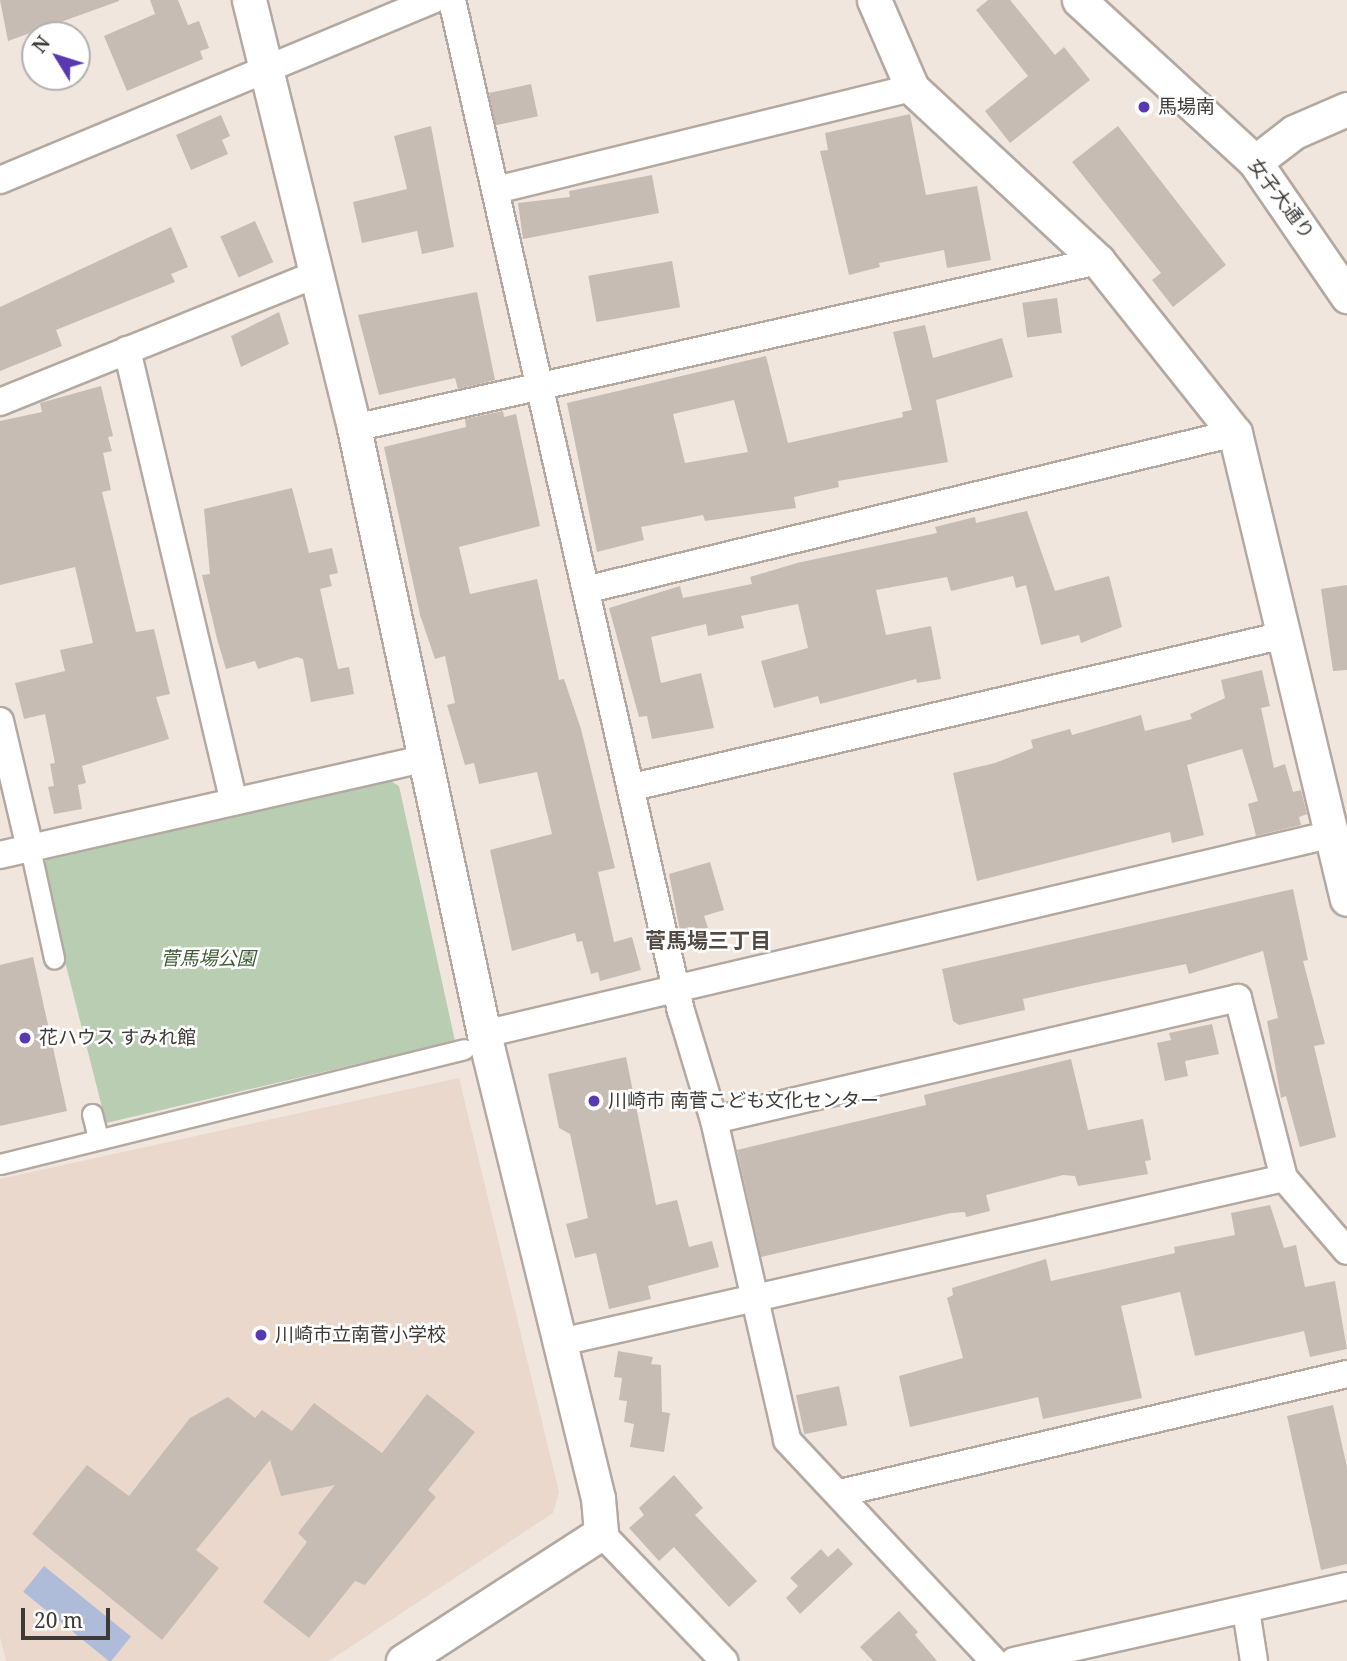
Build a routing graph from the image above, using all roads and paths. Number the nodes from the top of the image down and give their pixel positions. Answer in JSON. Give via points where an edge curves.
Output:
{"nodes":[{"id":1,"x":249,"y":0,"type":"edge"},
{"id":2,"x":433,"y":0,"type":"edge"},
{"id":3,"x":452,"y":0,"type":"edge"},
{"id":4,"x":874,"y":0,"type":"edge"},
{"id":5,"x":1079,"y":0,"type":"edge"},
{"id":6,"x":264,"y":71,"type":"junction"},
{"id":7,"x":912,"y":88,"type":"junction"},
{"id":8,"x":1347,"y":109,"type":"edge"},
{"id":9,"x":1255,"y":162,"type":"junction"},
{"id":10,"x":0,"y":180,"type":"edge"},
{"id":11,"x":496,"y":190,"type":"junction"},
{"id":12,"x":1098,"y":261,"type":"junction"},
{"id":13,"x":314,"y":275,"type":"junction"},
{"id":14,"x":1347,"y":296,"type":"edge"},
{"id":15,"x":127,"y":350,"type":"junction"},
{"id":16,"x":542,"y":388,"type":"junction"},
{"id":17,"x":0,"y":402,"type":"edge"},
{"id":18,"x":354,"y":428,"type":"junction"},
{"id":19,"x":1235,"y":433,"type":"junction"},
{"id":20,"x":589,"y":589,"type":"junction"},
{"id":21,"x":1284,"y":635,"type":"junction"},
{"id":22,"x":0,"y":721,"type":"edge"},
{"id":23,"x":426,"y":758,"type":"junction"},
{"id":24,"x":633,"y":787,"type":"junction"},
{"id":25,"x":234,"y":801,"type":"junction"},
{"id":26,"x":1333,"y":834,"type":"junction"},
{"id":27,"x":30,"y":848,"type":"junction"},
{"id":28,"x":0,"y":856,"type":"edge"},
{"id":29,"x":1347,"y":899,"type":"edge"},
{"id":30,"x":54,"y":958,"type":"dead end"},
{"id":31,"x":677,"y":990,"type":"junction"},
{"id":32,"x":474,"y":1042,"type":"junction"},
{"id":33,"x":92,"y":1114,"type":"dead end"},
{"id":34,"x":715,"y":1120,"type":"junction"},
{"id":35,"x":98,"y":1138,"type":"junction"},
{"id":36,"x":0,"y":1164,"type":"edge"},
{"id":37,"x":1284,"y":1178,"type":"junction"},
{"id":38,"x":1347,"y":1251,"type":"edge"},
{"id":39,"x":757,"y":1299,"type":"junction"},
{"id":40,"x":561,"y":1342,"type":"junction"},
{"id":41,"x":1347,"y":1374,"type":"edge"},
{"id":42,"x":840,"y":1493,"type":"junction"},
{"id":43,"x":601,"y":1532,"type":"junction"},
{"id":44,"x":1347,"y":1586,"type":"edge"},
{"id":45,"x":1247,"y":1610,"type":"junction"},
{"id":46,"x":403,"y":1661,"type":"edge"},
{"id":47,"x":724,"y":1661,"type":"edge"},
{"id":48,"x":994,"y":1661,"type":"edge"},
{"id":49,"x":1014,"y":1661,"type":"edge"},
{"id":50,"x":1254,"y":1661,"type":"edge"}],
"edges":[{"from":1,"to":6,"type":"street"},
{"from":2,"to":6,"type":"street"},
{"from":3,"to":11,"type":"street"},
{"from":4,"to":7,"type":"street"},
{"from":5,"to":9,"type":"street","name":"女子大通り"},
{"from":6,"to":10,"type":"street"},
{"from":6,"to":13,"type":"street"},
{"from":7,"to":11,"type":"street"},
{"from":7,"to":12,"type":"street"},
{"from":8,"to":9,"type":"street","via":[[1294,132]]},
{"from":9,"to":14,"type":"street","name":"女子大通り"},
{"from":11,"to":16,"type":"street"},
{"from":12,"to":16,"type":"street"},
{"from":12,"to":19,"type":"street"},
{"from":13,"to":15,"type":"street"},
{"from":13,"to":18,"type":"street"},
{"from":15,"to":17,"type":"street"},
{"from":15,"to":25,"type":"street"},
{"from":16,"to":18,"type":"street"},
{"from":16,"to":20,"type":"street"},
{"from":18,"to":23,"type":"street"},
{"from":19,"to":20,"type":"street"},
{"from":19,"to":21,"type":"street"},
{"from":20,"to":24,"type":"street"},
{"from":21,"to":24,"type":"street"},
{"from":21,"to":26,"type":"street"},
{"from":22,"to":27,"type":"street"},
{"from":23,"to":25,"type":"street"},
{"from":23,"to":32,"type":"street"},
{"from":24,"to":31,"type":"street"},
{"from":25,"to":27,"type":"street"},
{"from":26,"to":29,"type":"street"},
{"from":26,"to":31,"type":"street"},
{"from":27,"to":28,"type":"street"},
{"from":27,"to":30,"type":"street"},
{"from":31,"to":32,"type":"street"},
{"from":31,"to":34,"type":"street"},
{"from":32,"to":35,"type":"street"},
{"from":32,"to":40,"type":"street"},
{"from":33,"to":35,"type":"street"},
{"from":34,"to":37,"type":"street","via":[[1238,998]]},
{"from":34,"to":39,"type":"street"},
{"from":35,"to":36,"type":"street"},
{"from":37,"to":38,"type":"street"},
{"from":37,"to":39,"type":"street"},
{"from":39,"to":40,"type":"street"},
{"from":39,"to":42,"type":"street","via":[[787,1440]]},
{"from":40,"to":43,"type":"street","via":[[598,1498]]},
{"from":41,"to":42,"type":"street"},
{"from":42,"to":48,"type":"street"},
{"from":43,"to":46,"type":"street"},
{"from":43,"to":47,"type":"street"},
{"from":44,"to":45,"type":"street"},
{"from":45,"to":49,"type":"street"},
{"from":45,"to":50,"type":"street"}]}
